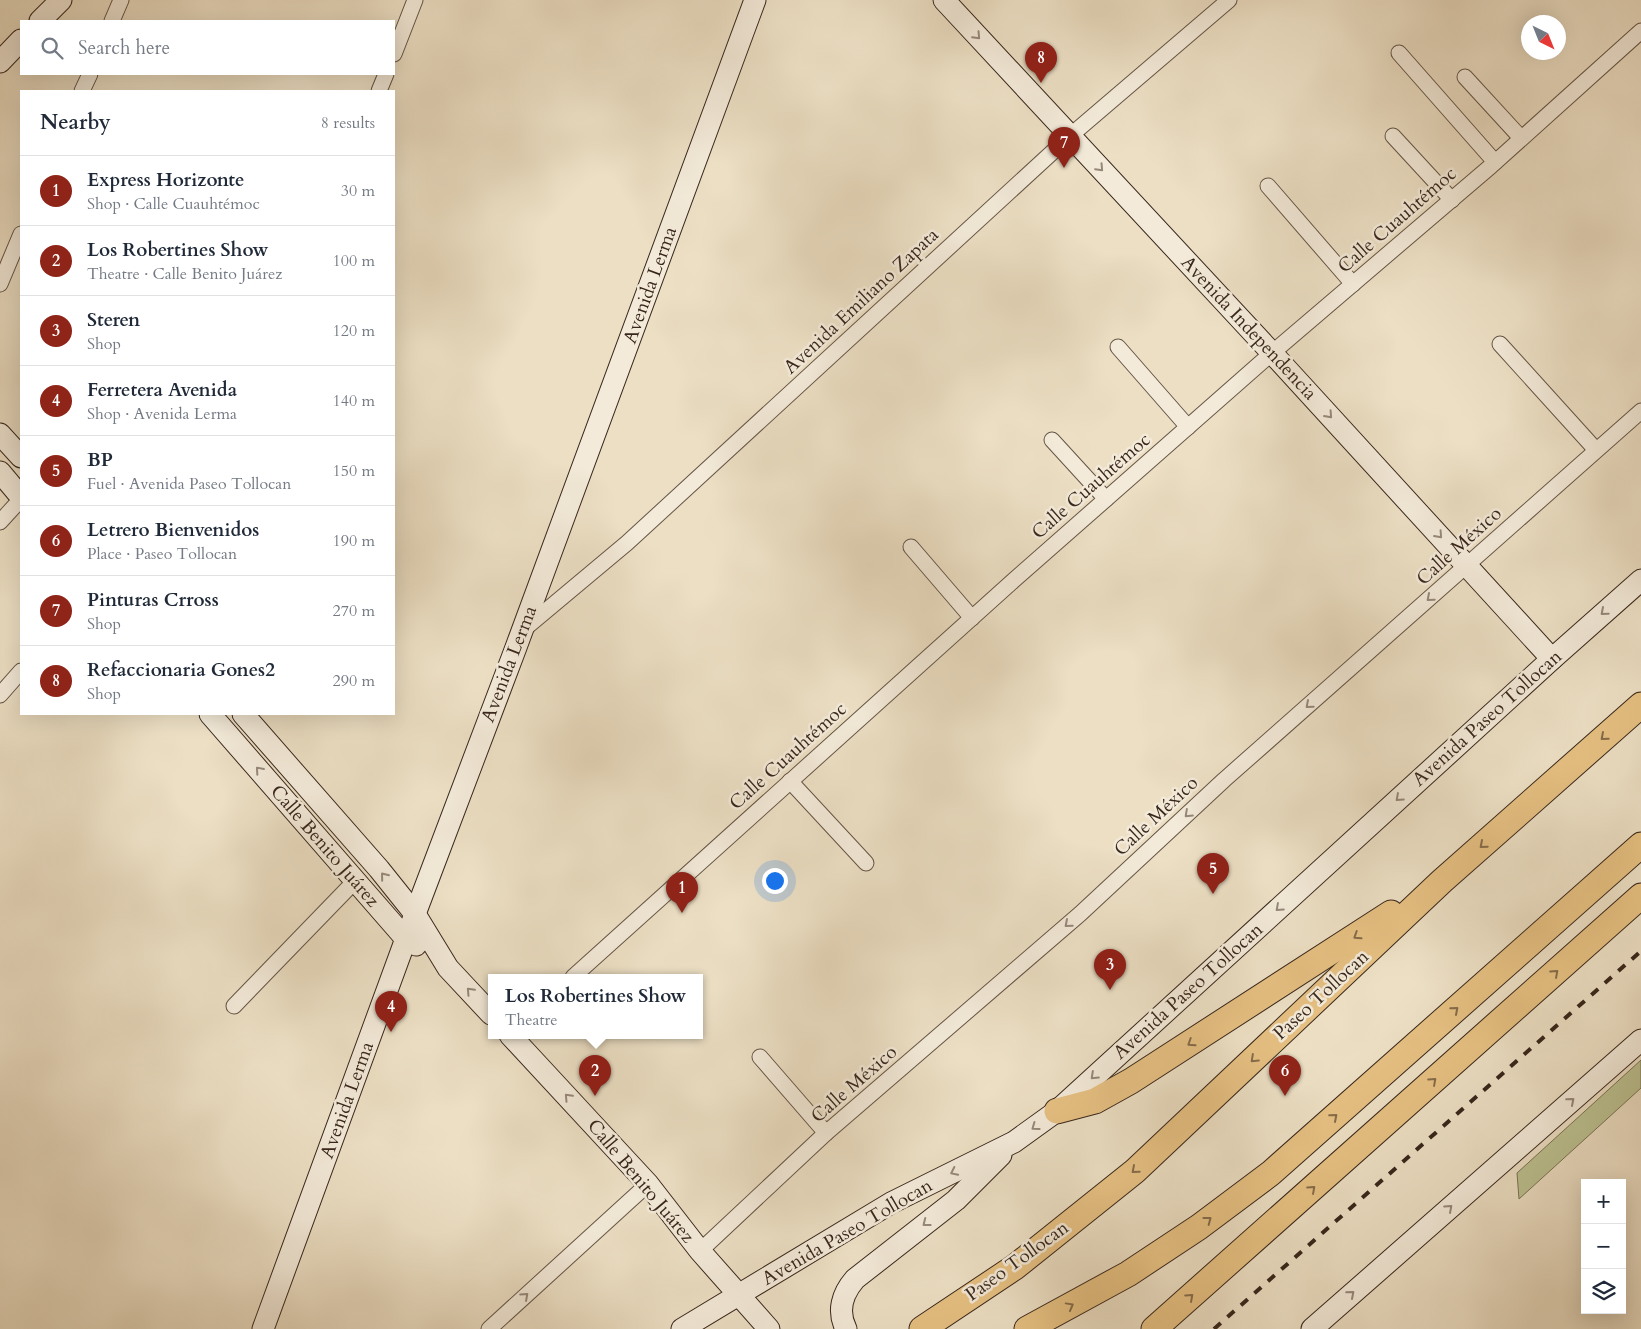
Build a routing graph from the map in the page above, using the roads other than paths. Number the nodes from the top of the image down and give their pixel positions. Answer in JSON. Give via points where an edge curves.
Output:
{"nodes":[{"id":1,"x":61,"y":0,"type":"edge"},
{"id":2,"x":121,"y":0,"type":"edge"},
{"id":3,"x":414,"y":0,"type":"edge"},
{"id":4,"x":755,"y":0,"type":"edge"},
{"id":5,"x":944,"y":0,"type":"edge"},
{"id":6,"x":1229,"y":0,"type":"edge"},
{"id":7,"x":41,"y":20,"type":"edge"},
{"id":8,"x":112,"y":20,"type":"edge"},
{"id":9,"x":1641,"y":31,"type":"edge"},
{"id":10,"x":20,"y":41,"type":"edge"},
{"id":11,"x":395,"y":51,"type":"edge"},
{"id":12,"x":1398,"y":53,"type":"dead end"},
{"id":13,"x":0,"y":62,"type":"edge"},
{"id":14,"x":90,"y":75,"type":"edge"},
{"id":15,"x":386,"y":75,"type":"edge"},
{"id":16,"x":1465,"y":77,"type":"dead end"},
{"id":17,"x":82,"y":90,"type":"edge"},
{"id":18,"x":379,"y":90,"type":"edge"},
{"id":19,"x":1070,"y":136,"type":"junction"},
{"id":20,"x":1392,"y":136,"type":"dead end"},
{"id":21,"x":1521,"y":138,"type":"junction"},
{"id":22,"x":1495,"y":162,"type":"junction"},
{"id":23,"x":1268,"y":186,"type":"dead end"},
{"id":24,"x":1452,"y":200,"type":"junction"},
{"id":25,"x":20,"y":236,"type":"edge"},
{"id":26,"x":0,"y":284,"type":"edge"},
{"id":27,"x":1353,"y":284,"type":"junction"},
{"id":28,"x":1500,"y":344,"type":"dead end"},
{"id":29,"x":1118,"y":348,"type":"dead end"},
{"id":30,"x":1272,"y":353,"type":"junction"},
{"id":31,"x":1641,"y":410,"type":"edge"},
{"id":32,"x":1188,"y":427,"type":"junction"},
{"id":33,"x":0,"y":434,"type":"edge"},
{"id":34,"x":1052,"y":440,"type":"dead end"},
{"id":35,"x":1596,"y":450,"type":"junction"},
{"id":36,"x":20,"y":456,"type":"edge"},
{"id":37,"x":0,"y":472,"type":"edge"},
{"id":38,"x":20,"y":497,"type":"edge"},
{"id":39,"x":20,"y":499,"type":"edge"},
{"id":40,"x":1106,"y":499,"type":"junction"},
{"id":41,"x":0,"y":522,"type":"edge"},
{"id":42,"x":911,"y":547,"type":"dead end"},
{"id":43,"x":1467,"y":565,"type":"junction"},
{"id":44,"x":1641,"y":580,"type":"edge"},
{"id":45,"x":972,"y":618,"type":"junction"},
{"id":46,"x":521,"y":632,"type":"junction"},
{"id":47,"x":1552,"y":659,"type":"junction"},
{"id":48,"x":20,"y":672,"type":"edge"},
{"id":49,"x":0,"y":695,"type":"edge"},
{"id":50,"x":1641,"y":705,"type":"edge"},
{"id":51,"x":211,"y":715,"type":"edge"},
{"id":52,"x":244,"y":715,"type":"edge"},
{"id":53,"x":790,"y":781,"type":"junction"},
{"id":54,"x":1641,"y":846,"type":"edge"},
{"id":55,"x":866,"y":863,"type":"dead end"},
{"id":56,"x":355,"y":881,"type":"junction"},
{"id":57,"x":1442,"y":881,"type":"junction"},
{"id":58,"x":1641,"y":896,"type":"edge"},
{"id":59,"x":415,"y":914,"type":"junction"},
{"id":60,"x":406,"y":939,"type":"junction"},
{"id":61,"x":448,"y":968,"type":"junction"},
{"id":62,"x":576,"y":974,"type":"edge"},
{"id":63,"x":234,"y":1006,"type":"dead end"},
{"id":64,"x":488,"y":1011,"type":"edge"},
{"id":65,"x":514,"y":1039,"type":"edge"},
{"id":66,"x":1641,"y":1040,"type":"edge"},
{"id":67,"x":760,"y":1057,"type":"dead end"},
{"id":68,"x":1057,"y":1111,"type":"junction"},
{"id":69,"x":826,"y":1133,"type":"junction"},
{"id":70,"x":1014,"y":1142,"type":"junction"},
{"id":71,"x":648,"y":1184,"type":"junction"},
{"id":72,"x":700,"y":1251,"type":"junction"},
{"id":73,"x":739,"y":1296,"type":"junction"},
{"id":74,"x":1309,"y":1328,"type":"edge"},
{"id":75,"x":263,"y":1329,"type":"edge"},
{"id":76,"x":489,"y":1329,"type":"edge"},
{"id":77,"x":682,"y":1329,"type":"edge"},
{"id":78,"x":770,"y":1329,"type":"edge"},
{"id":79,"x":846,"y":1329,"type":"edge"},
{"id":80,"x":922,"y":1329,"type":"edge"},
{"id":81,"x":1027,"y":1329,"type":"edge"},
{"id":82,"x":1154,"y":1329,"type":"edge"}],
"edges":[{"from":1,"to":7,"type":"main road"},
{"from":2,"to":8,"type":"street"},
{"from":3,"to":11,"type":"street"},
{"from":4,"to":46,"type":"main road","name":"Avenida Lerma"},
{"from":5,"to":19,"type":"main road","name":"Avenida Independencia","one_way":true},
{"from":6,"to":19,"type":"street","name":"Avenida Emiliano Zapata"},
{"from":9,"to":21,"type":"street","name":"Calle Cuauhtémoc"},
{"from":10,"to":13,"type":"main road"},
{"from":12,"to":22,"type":"street"},
{"from":14,"to":17,"type":"street"},
{"from":15,"to":18,"type":"street"},
{"from":16,"to":21,"type":"street"},
{"from":19,"to":30,"type":"main road","name":"Avenida Independencia","one_way":true},
{"from":19,"to":46,"type":"street","name":"Avenida Emiliano Zapata","via":[[634,536]]},
{"from":20,"to":24,"type":"street"},
{"from":21,"to":22,"type":"street","name":"Calle Cuauhtémoc"},
{"from":22,"to":24,"type":"street","name":"Calle Cuauhtémoc"},
{"from":23,"to":27,"type":"street"},
{"from":24,"to":27,"type":"street","name":"Calle Cuauhtémoc"},
{"from":25,"to":26,"type":"street"},
{"from":27,"to":30,"type":"street","name":"Calle Cuauhtémoc"},
{"from":28,"to":35,"type":"street"},
{"from":29,"to":32,"type":"street"},
{"from":30,"to":32,"type":"street","name":"Calle Cuauhtémoc"},
{"from":30,"to":43,"type":"main road","name":"Avenida Independencia","one_way":true},
{"from":31,"to":35,"type":"street","name":"Calle México"},
{"from":32,"to":40,"type":"street","name":"Calle Cuauhtémoc"},
{"from":33,"to":36,"type":"main road"},
{"from":34,"to":40,"type":"street"},
{"from":35,"to":43,"type":"street","name":"Calle México"},
{"from":37,"to":38,"type":"main road"},
{"from":39,"to":41,"type":"street"},
{"from":40,"to":45,"type":"street","name":"Calle Cuauhtémoc"},
{"from":42,"to":45,"type":"street"},
{"from":43,"to":47,"type":"main road","name":"Avenida Independencia"},
{"from":43,"to":69,"type":"street","name":"Calle México","one_way":true,"via":[[1224,780],[1080,914]]},
{"from":44,"to":47,"type":"main road","name":"Avenida Paseo Tollocan","one_way":true},
{"from":45,"to":53,"type":"street","name":"Calle Cuauhtémoc"},
{"from":46,"to":59,"type":"main road","name":"Avenida Lerma"},
{"from":47,"to":68,"type":"main road","name":"Avenida Paseo Tollocan","one_way":true},
{"from":48,"to":49,"type":"street"},
{"from":50,"to":57,"type":"highway","name":"Paseo Tollocan","one_way":true},
{"from":56,"to":51,"type":"main road","name":"Calle Benito Juárez","one_way":true},
{"from":59,"to":52,"type":"main road","name":"Calle Benito Juárez","one_way":true},
{"from":53,"to":55,"type":"street"},
{"from":53,"to":62,"type":"street","name":"Calle Cuauhtémoc"},
{"from":81,"to":54,"type":"highway","one_way":true,"via":[[1128,1274],[1199,1227],[1271,1173]]},
{"from":56,"to":60,"type":"main road","name":"Calle Benito Juárez"},
{"from":56,"to":63,"type":"street"},
{"from":57,"to":68,"type":"highway","one_way":true,"via":[[1131,1081],[1095,1101]]},
{"from":57,"to":80,"type":"highway","name":"Paseo Tollocan","one_way":true,"via":[[1135,1171],[1015,1267]]},
{"from":82,"to":58,"type":"highway","one_way":true},
{"from":59,"to":60,"type":"main road","name":"Avenida Lerma"},
{"from":59,"to":61,"type":"main road","name":"Calle Benito Juárez"},
{"from":60,"to":61,"type":"main road","name":"Calle Benito Juárez"},
{"from":60,"to":75,"type":"main road","name":"Avenida Lerma"},
{"from":64,"to":61,"type":"main road","name":"Calle Benito Juárez","one_way":true},
{"from":71,"to":65,"type":"main road","name":"Calle Benito Juárez","one_way":true},
{"from":74,"to":66,"type":"main road","one_way":true},
{"from":67,"to":69,"type":"street"},
{"from":68,"to":70,"type":"main road","name":"Avenida Paseo Tollocan","one_way":true},
{"from":69,"to":72,"type":"street","name":"Calle México"},
{"from":70,"to":73,"type":"main road","name":"Avenida Paseo Tollocan","one_way":true,"via":[[891,1202]]},
{"from":70,"to":79,"type":"main road","one_way":true,"via":[[956,1200],[855,1279],[842,1301],[841,1318]]},
{"from":71,"to":72,"type":"main road","name":"Calle Benito Juárez"},
{"from":76,"to":71,"type":"street","one_way":true},
{"from":72,"to":73,"type":"main road","name":"Calle Benito Juárez"},
{"from":73,"to":77,"type":"main road","name":"Avenida Paseo Tollocan"},
{"from":73,"to":78,"type":"main road","name":"Calle Benito Juárez"}]}
